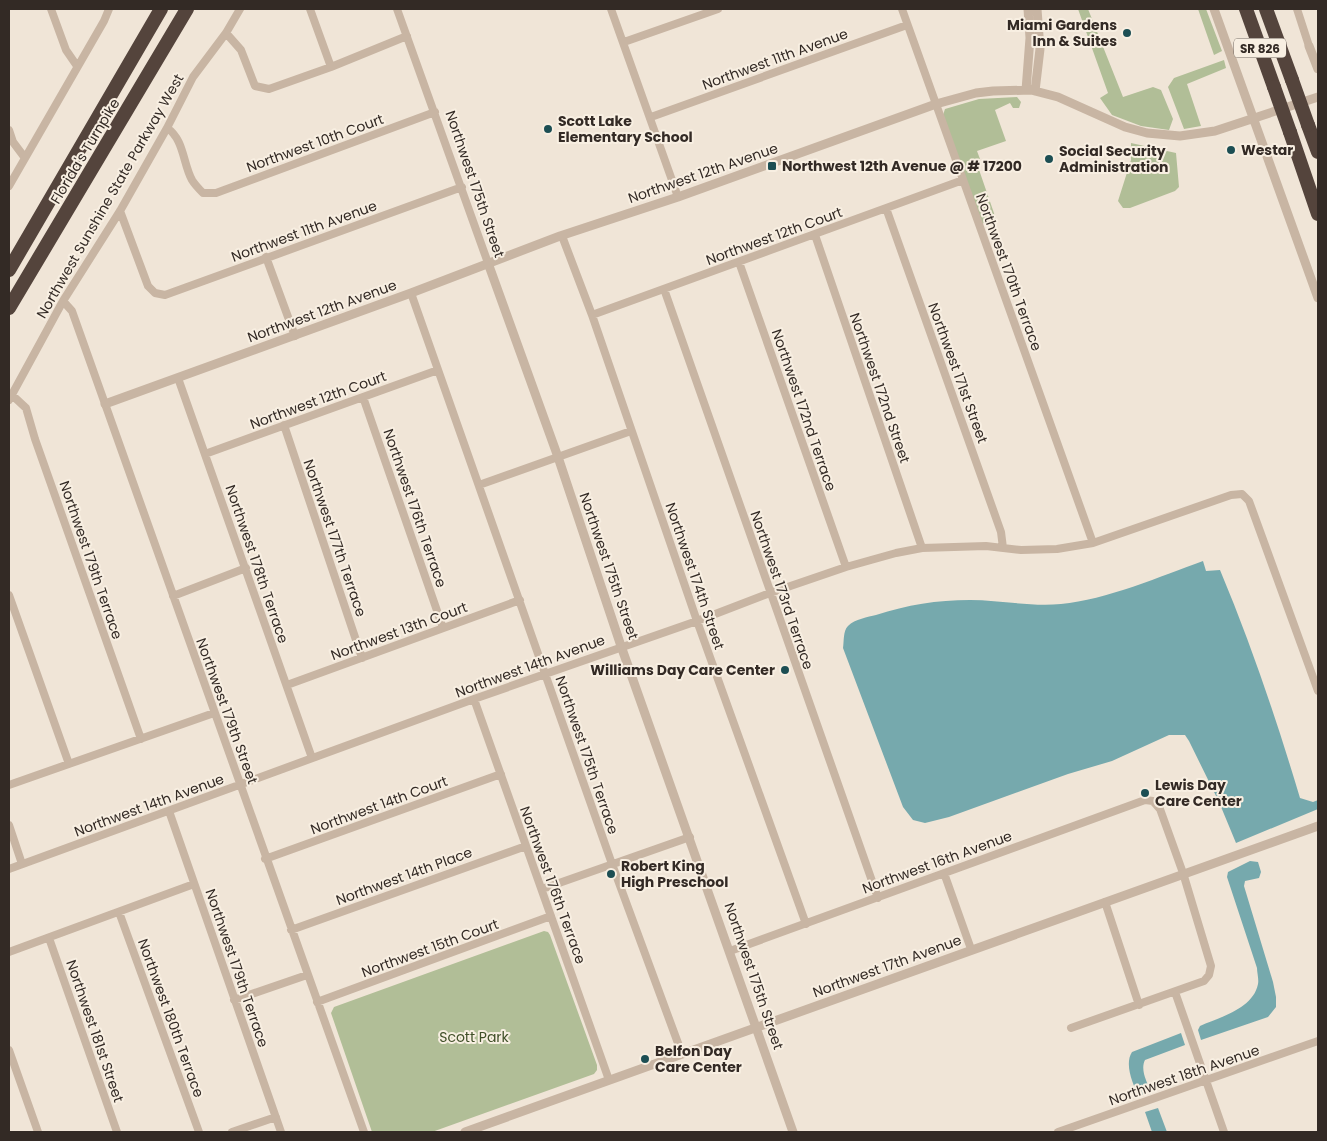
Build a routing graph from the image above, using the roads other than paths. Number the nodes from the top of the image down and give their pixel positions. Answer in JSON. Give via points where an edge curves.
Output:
{"nodes":[{"id":1,"x":51,"y":9,"type":"edge"},
{"id":2,"x":109,"y":9,"type":"edge"},
{"id":3,"x":160,"y":9,"type":"edge"},
{"id":4,"x":187,"y":9,"type":"edge"},
{"id":5,"x":240,"y":9,"type":"edge"},
{"id":6,"x":310,"y":9,"type":"edge"},
{"id":7,"x":397,"y":9,"type":"edge"},
{"id":8,"x":611,"y":9,"type":"edge"},
{"id":9,"x":718,"y":9,"type":"edge"},
{"id":10,"x":902,"y":9,"type":"edge"},
{"id":11,"x":1028,"y":9,"type":"edge"},
{"id":12,"x":1037,"y":9,"type":"edge"},
{"id":13,"x":1214,"y":9,"type":"edge"},
{"id":14,"x":1246,"y":9,"type":"edge"},
{"id":15,"x":1266,"y":9,"type":"edge"},
{"id":16,"x":1297,"y":9,"type":"edge"},
{"id":17,"x":907,"y":25,"type":"junction"},
{"id":18,"x":226,"y":33,"type":"junction"},
{"id":19,"x":407,"y":36,"type":"junction"},
{"id":20,"x":624,"y":42,"type":"junction"},
{"id":21,"x":1310,"y":46,"type":"joint"},
{"id":22,"x":77,"y":66,"type":"junction"},
{"id":23,"x":331,"y":67,"type":"junction"},
{"id":24,"x":1318,"y":69,"type":"edge"},
{"id":25,"x":1031,"y":90,"type":"junction"},
{"id":26,"x":1318,"y":97,"type":"edge"},
{"id":27,"x":936,"y":104,"type":"junction"},
{"id":28,"x":435,"y":112,"type":"junction"},
{"id":29,"x":651,"y":117,"type":"junction"},
{"id":30,"x":1253,"y":119,"type":"junction"},
{"id":31,"x":167,"y":128,"type":"junction"},
{"id":32,"x":9,"y":130,"type":"edge"},
{"id":33,"x":1318,"y":152,"type":"edge"},
{"id":34,"x":25,"y":158,"type":"junction"},
{"id":35,"x":963,"y":180,"type":"junction"},
{"id":36,"x":9,"y":186,"type":"edge"},
{"id":37,"x":462,"y":188,"type":"junction"},
{"id":38,"x":678,"y":198,"type":"junction"},
{"id":39,"x":886,"y":208,"type":"junction"},
{"id":40,"x":120,"y":210,"type":"junction"},
{"id":41,"x":1318,"y":214,"type":"edge"},
{"id":42,"x":815,"y":235,"type":"junction"},
{"id":43,"x":562,"y":236,"type":"junction"},
{"id":44,"x":266,"y":257,"type":"junction"},
{"id":45,"x":739,"y":262,"type":"junction"},
{"id":46,"x":488,"y":263,"type":"junction"},
{"id":47,"x":9,"y":270,"type":"edge"},
{"id":48,"x":664,"y":290,"type":"junction"},
{"id":49,"x":411,"y":293,"type":"junction"},
{"id":50,"x":1318,"y":298,"type":"edge"},
{"id":51,"x":63,"y":301,"type":"junction"},
{"id":52,"x":9,"y":308,"type":"edge"},
{"id":53,"x":592,"y":315,"type":"junction"},
{"id":54,"x":295,"y":336,"type":"junction"},
{"id":55,"x":438,"y":370,"type":"junction"},
{"id":56,"x":178,"y":378,"type":"junction"},
{"id":57,"x":10,"y":397,"type":"edge"},
{"id":58,"x":363,"y":397,"type":"junction"},
{"id":59,"x":105,"y":404,"type":"junction"},
{"id":60,"x":284,"y":425,"type":"junction"},
{"id":61,"x":631,"y":431,"type":"junction"},
{"id":62,"x":205,"y":454,"type":"junction"},
{"id":63,"x":558,"y":457,"type":"junction"},
{"id":64,"x":478,"y":485,"type":"junction"},
{"id":65,"x":1093,"y":543,"type":"junction"},
{"id":66,"x":922,"y":548,"type":"junction"},
{"id":67,"x":1003,"y":548,"type":"junction"},
{"id":68,"x":846,"y":566,"type":"junction"},
{"id":69,"x":246,"y":568,"type":"junction"},
{"id":70,"x":770,"y":593,"type":"junction"},
{"id":71,"x":9,"y":595,"type":"edge"},
{"id":72,"x":173,"y":596,"type":"junction"},
{"id":73,"x":520,"y":600,"type":"junction"},
{"id":74,"x":697,"y":621,"type":"junction"},
{"id":75,"x":443,"y":628,"type":"junction"},
{"id":76,"x":621,"y":646,"type":"junction"},
{"id":77,"x":362,"y":658,"type":"junction"},
{"id":78,"x":546,"y":673,"type":"junction"},
{"id":79,"x":287,"y":685,"type":"junction"},
{"id":80,"x":1318,"y":691,"type":"edge"},
{"id":81,"x":474,"y":699,"type":"junction"},
{"id":82,"x":214,"y":713,"type":"junction"},
{"id":83,"x":141,"y":739,"type":"junction"},
{"id":84,"x":312,"y":758,"type":"junction"},
{"id":85,"x":69,"y":764,"type":"junction"},
{"id":86,"x":501,"y":774,"type":"junction"},
{"id":87,"x":9,"y":785,"type":"edge"},
{"id":88,"x":240,"y":785,"type":"junction"},
{"id":89,"x":169,"y":811,"type":"junction"},
{"id":90,"x":9,"y":825,"type":"edge"},
{"id":91,"x":1318,"y":826,"type":"edge"},
{"id":92,"x":690,"y":837,"type":"junction"},
{"id":93,"x":526,"y":846,"type":"junction"},
{"id":94,"x":265,"y":858,"type":"junction"},
{"id":95,"x":22,"y":864,"type":"junction"},
{"id":96,"x":612,"y":864,"type":"junction"},
{"id":97,"x":9,"y":869,"type":"edge"},
{"id":98,"x":944,"y":872,"type":"junction"},
{"id":99,"x":1183,"y":873,"type":"junction"},
{"id":100,"x":194,"y":884,"type":"junction"},
{"id":101,"x":542,"y":889,"type":"junction"},
{"id":102,"x":878,"y":898,"type":"junction"},
{"id":103,"x":1105,"y":902,"type":"junction"},
{"id":104,"x":119,"y":912,"type":"junction"},
{"id":105,"x":551,"y":916,"type":"junction"},
{"id":106,"x":806,"y":924,"type":"junction"},
{"id":107,"x":291,"y":930,"type":"junction"},
{"id":108,"x":49,"y":938,"type":"junction"},
{"id":109,"x":971,"y":950,"type":"junction"},
{"id":110,"x":730,"y":951,"type":"junction"},
{"id":111,"x":9,"y":952,"type":"edge"},
{"id":112,"x":307,"y":975,"type":"junction"},
{"id":113,"x":1175,"y":992,"type":"junction"},
{"id":114,"x":234,"y":1000,"type":"junction"},
{"id":115,"x":317,"y":1002,"type":"junction"},
{"id":116,"x":1139,"y":1005,"type":"junction"},
{"id":117,"x":757,"y":1028,"type":"junction"},
{"id":118,"x":1072,"y":1028,"type":"dead end"},
{"id":119,"x":1318,"y":1041,"type":"edge"},
{"id":120,"x":9,"y":1050,"type":"edge"},
{"id":121,"x":682,"y":1054,"type":"junction"},
{"id":122,"x":609,"y":1080,"type":"junction"},
{"id":123,"x":1206,"y":1081,"type":"junction"},
{"id":124,"x":276,"y":1117,"type":"junction"},
{"id":125,"x":38,"y":1132,"type":"edge"},
{"id":126,"x":117,"y":1132,"type":"edge"},
{"id":127,"x":199,"y":1132,"type":"edge"},
{"id":128,"x":232,"y":1132,"type":"edge"},
{"id":129,"x":281,"y":1132,"type":"edge"},
{"id":130,"x":364,"y":1132,"type":"edge"},
{"id":131,"x":465,"y":1132,"type":"edge"},
{"id":132,"x":794,"y":1132,"type":"edge"},
{"id":133,"x":1058,"y":1132,"type":"edge"},
{"id":134,"x":1224,"y":1132,"type":"edge"}],
"edges":[{"from":1,"to":22,"type":"street","via":[[66,50]]},
{"from":2,"to":22,"type":"street"},
{"from":3,"to":47,"type":"highway","name":"Florida's Turnpike"},
{"from":4,"to":52,"type":"highway","name":"Florida's Turnpike"},
{"from":5,"to":18,"type":"street","name":"Northwest Sunshine State Parkway West"},
{"from":6,"to":23,"type":"street"},
{"from":7,"to":19,"type":"street","name":"Northwest 175th Street"},
{"from":8,"to":20,"type":"street"},
{"from":9,"to":20,"type":"street"},
{"from":10,"to":17,"type":"street","name":"Northwest 170th Terrace"},
{"from":11,"to":25,"type":"street"},
{"from":12,"to":25,"type":"street","via":[[1040,49]]},
{"from":13,"to":30,"type":"street"},
{"from":14,"to":41,"type":"highway","number":"SR 826","bridge":true},
{"from":15,"to":33,"type":"highway","number":"SR 826","bridge":true},
{"from":16,"to":21,"type":"street"},
{"from":17,"to":27,"type":"street","name":"Northwest 170th Terrace"},
{"from":17,"to":29,"type":"street","name":"Northwest 11th Avenue"},
{"from":18,"to":23,"type":"street","via":[[241,50],[255,86],[269,89]]},
{"from":18,"to":31,"type":"street","name":"Northwest Sunshine State Parkway West","via":[[194,77]]},
{"from":19,"to":23,"type":"street"},
{"from":19,"to":28,"type":"street","name":"Northwest 175th Street"},
{"from":20,"to":29,"type":"street"},
{"from":21,"to":24,"type":"street"},
{"from":22,"to":34,"type":"street"},
{"from":25,"to":27,"type":"street","name":"Northwest 12th Avenue","via":[[976,93]]},
{"from":25,"to":30,"type":"street","name":"Northwest 12th Avenue","via":[[1058,97],[1125,127],[1148,133],[1204,134]]},
{"from":26,"to":30,"type":"street","name":"Northwest 12th Avenue"},
{"from":27,"to":35,"type":"street","name":"Northwest 170th Terrace"},
{"from":27,"to":38,"type":"street","name":"Northwest 12th Avenue"},
{"from":28,"to":31,"type":"street","name":"Northwest 10th Court","via":[[216,193],[202,192],[192,181],[178,140]]},
{"from":28,"to":37,"type":"street","name":"Northwest 175th Street"},
{"from":29,"to":38,"type":"street"},
{"from":30,"to":50,"type":"street"},
{"from":31,"to":40,"type":"street","name":"Northwest Sunshine State Parkway West"},
{"from":32,"to":34,"type":"street"},
{"from":34,"to":36,"type":"street"},
{"from":35,"to":39,"type":"street","name":"Northwest 12th Court"},
{"from":35,"to":65,"type":"street","name":"Northwest 170th Terrace"},
{"from":37,"to":44,"type":"street","name":"Northwest 11th Avenue"},
{"from":37,"to":46,"type":"street","name":"Northwest 175th Street"},
{"from":38,"to":43,"type":"street","name":"Northwest 12th Avenue"},
{"from":39,"to":42,"type":"street","name":"Northwest 12th Court"},
{"from":39,"to":67,"type":"street","name":"Northwest 171st Street","via":[[1001,532]]},
{"from":40,"to":44,"type":"street","name":"Northwest 11th Avenue","via":[[148,286],[154,293],[165,294]]},
{"from":40,"to":51,"type":"street","name":"Northwest Sunshine State Parkway West"},
{"from":42,"to":45,"type":"street","name":"Northwest 12th Court"},
{"from":42,"to":66,"type":"street","name":"Northwest 172nd Street"},
{"from":43,"to":46,"type":"street","name":"Northwest 12th Avenue"},
{"from":43,"to":53,"type":"street","name":"Northwest 174th Street"},
{"from":44,"to":54,"type":"street"},
{"from":45,"to":48,"type":"street","name":"Northwest 12th Court"},
{"from":45,"to":68,"type":"street","name":"Northwest 172nd Terrace"},
{"from":46,"to":49,"type":"street","name":"Northwest 12th Avenue"},
{"from":46,"to":63,"type":"street","name":"Northwest 175th Street"},
{"from":48,"to":53,"type":"street","name":"Northwest 12th Court"},
{"from":48,"to":70,"type":"street","name":"Northwest 173rd Terrace"},
{"from":49,"to":54,"type":"street","name":"Northwest 12th Avenue"},
{"from":49,"to":55,"type":"street","name":"Northwest 175th Terrace"},
{"from":51,"to":57,"type":"street","name":"Northwest Sunshine State Parkway West"},
{"from":51,"to":59,"type":"street","name":"Northwest 179th Street","via":[[72,311]]},
{"from":53,"to":61,"type":"street","name":"Northwest 174th Street"},
{"from":54,"to":56,"type":"street","name":"Northwest 12th Avenue"},
{"from":55,"to":58,"type":"street","name":"Northwest 12th Court"},
{"from":55,"to":64,"type":"street","name":"Northwest 175th Terrace"},
{"from":56,"to":59,"type":"street","name":"Northwest 12th Avenue"},
{"from":56,"to":62,"type":"street","name":"Northwest 178th Terrace"},
{"from":57,"to":83,"type":"street","name":"Northwest 179th Terrace","via":[[26,408]]},
{"from":58,"to":60,"type":"street","name":"Northwest 12th Court"},
{"from":58,"to":75,"type":"street","name":"Northwest 176th Terrace"},
{"from":59,"to":72,"type":"street","name":"Northwest 179th Street"},
{"from":60,"to":62,"type":"street","name":"Northwest 12th Court"},
{"from":60,"to":77,"type":"street","name":"Northwest 177th Terrace"},
{"from":61,"to":63,"type":"street"},
{"from":61,"to":74,"type":"street","name":"Northwest 174th Street"},
{"from":62,"to":69,"type":"street","name":"Northwest 178th Terrace"},
{"from":63,"to":64,"type":"street"},
{"from":63,"to":76,"type":"street","name":"Northwest 175th Street"},
{"from":64,"to":73,"type":"street","name":"Northwest 175th Terrace"},
{"from":65,"to":67,"type":"street","name":"Northwest 14th Avenue","via":[[1058,549]]},
{"from":65,"to":80,"type":"street","name":"Northwest 14th Avenue","via":[[1231,494],[1242,494],[1248,502]]},
{"from":66,"to":67,"type":"street","name":"Northwest 14th Avenue"},
{"from":66,"to":68,"type":"street","name":"Northwest 14th Avenue"},
{"from":68,"to":70,"type":"street","name":"Northwest 14th Avenue"},
{"from":69,"to":72,"type":"street"},
{"from":69,"to":79,"type":"street","name":"Northwest 178th Terrace"},
{"from":70,"to":74,"type":"street","name":"Northwest 14th Avenue"},
{"from":70,"to":102,"type":"street","name":"Northwest 173rd Terrace"},
{"from":71,"to":85,"type":"street"},
{"from":72,"to":82,"type":"street","name":"Northwest 179th Street"},
{"from":73,"to":75,"type":"street","name":"Northwest 13th Court"},
{"from":73,"to":78,"type":"street","name":"Northwest 175th Terrace"},
{"from":74,"to":76,"type":"street","name":"Northwest 14th Avenue"},
{"from":74,"to":106,"type":"street","name":"Northwest 174th Street"},
{"from":75,"to":77,"type":"street","name":"Northwest 13th Court"},
{"from":76,"to":78,"type":"street","name":"Northwest 14th Avenue"},
{"from":76,"to":92,"type":"street","name":"Northwest 175th Street"},
{"from":77,"to":79,"type":"street","name":"Northwest 13th Court"},
{"from":78,"to":81,"type":"street","name":"Northwest 14th Avenue"},
{"from":78,"to":96,"type":"street","name":"Northwest 175th Terrace"},
{"from":79,"to":84,"type":"street","name":"Northwest 178th Terrace"},
{"from":81,"to":84,"type":"street","name":"Northwest 14th Avenue"},
{"from":81,"to":86,"type":"street","name":"Northwest 176th Terrace"},
{"from":82,"to":83,"type":"street"},
{"from":82,"to":88,"type":"street","name":"Northwest 179th Street"},
{"from":83,"to":85,"type":"street"},
{"from":84,"to":88,"type":"street","name":"Northwest 14th Avenue"},
{"from":85,"to":87,"type":"street"},
{"from":86,"to":93,"type":"street","name":"Northwest 176th Terrace"},
{"from":86,"to":94,"type":"street","name":"Northwest 14th Court"},
{"from":88,"to":89,"type":"street","name":"Northwest 14th Avenue"},
{"from":88,"to":94,"type":"street","name":"Northwest 179th Street"},
{"from":89,"to":95,"type":"street","name":"Northwest 14th Avenue"},
{"from":89,"to":100,"type":"street","name":"Northwest 179th Terrace"},
{"from":90,"to":95,"type":"street"},
{"from":91,"to":99,"type":"street","name":"Northwest 17th Avenue"},
{"from":92,"to":96,"type":"street"},
{"from":92,"to":110,"type":"street","name":"Northwest 175th Street"},
{"from":93,"to":101,"type":"street","name":"Northwest 176th Terrace"},
{"from":93,"to":107,"type":"street","name":"Northwest 14th Place"},
{"from":94,"to":107,"type":"street","name":"Northwest 179th Street"},
{"from":95,"to":97,"type":"street","name":"Northwest 14th Avenue"},
{"from":96,"to":101,"type":"street"},
{"from":96,"to":121,"type":"street","name":"Northwest 175th Terrace"},
{"from":98,"to":99,"type":"street","name":"Northwest 16th Avenue","via":[[1144,800],[1153,801],[1160,809]]},
{"from":98,"to":102,"type":"street","name":"Northwest 16th Avenue"},
{"from":98,"to":109,"type":"street"},
{"from":99,"to":103,"type":"street","name":"Northwest 17th Avenue"},
{"from":99,"to":113,"type":"street","via":[[1211,966],[1210,975],[1204,981]]},
{"from":100,"to":104,"type":"street"},
{"from":100,"to":114,"type":"street","name":"Northwest 179th Terrace"},
{"from":101,"to":105,"type":"street","name":"Northwest 176th Terrace"},
{"from":102,"to":106,"type":"street","name":"Northwest 16th Avenue"},
{"from":103,"to":109,"type":"street","name":"Northwest 17th Avenue"},
{"from":103,"to":116,"type":"street"},
{"from":104,"to":108,"type":"street"},
{"from":104,"to":127,"type":"street","name":"Northwest 180th Terrace"},
{"from":105,"to":115,"type":"street","name":"Northwest 15th Court"},
{"from":105,"to":122,"type":"street","name":"Northwest 176th Terrace"},
{"from":106,"to":110,"type":"street","name":"Northwest 16th Avenue"},
{"from":107,"to":112,"type":"street","name":"Northwest 179th Street"},
{"from":108,"to":111,"type":"street"},
{"from":108,"to":126,"type":"street","name":"Northwest 181st Street"},
{"from":109,"to":117,"type":"street","name":"Northwest 17th Avenue"},
{"from":110,"to":117,"type":"street","name":"Northwest 175th Street"},
{"from":112,"to":114,"type":"street"},
{"from":112,"to":115,"type":"street","name":"Northwest 179th Street"},
{"from":113,"to":116,"type":"street"},
{"from":113,"to":123,"type":"street"},
{"from":114,"to":124,"type":"street","name":"Northwest 179th Terrace"},
{"from":115,"to":130,"type":"street","name":"Northwest 179th Street"},
{"from":116,"to":118,"type":"street"},
{"from":117,"to":121,"type":"street","name":"Northwest 17th Avenue"},
{"from":117,"to":132,"type":"street","name":"Northwest 175th Street"},
{"from":119,"to":123,"type":"street","name":"Northwest 18th Avenue"},
{"from":120,"to":125,"type":"street"},
{"from":121,"to":122,"type":"street","name":"Northwest 17th Avenue"},
{"from":122,"to":131,"type":"street","name":"Northwest 17th Avenue"},
{"from":123,"to":133,"type":"street","name":"Northwest 18th Avenue"},
{"from":123,"to":134,"type":"street"},
{"from":124,"to":128,"type":"street"},
{"from":124,"to":129,"type":"street","name":"Northwest 179th Terrace"}]}
